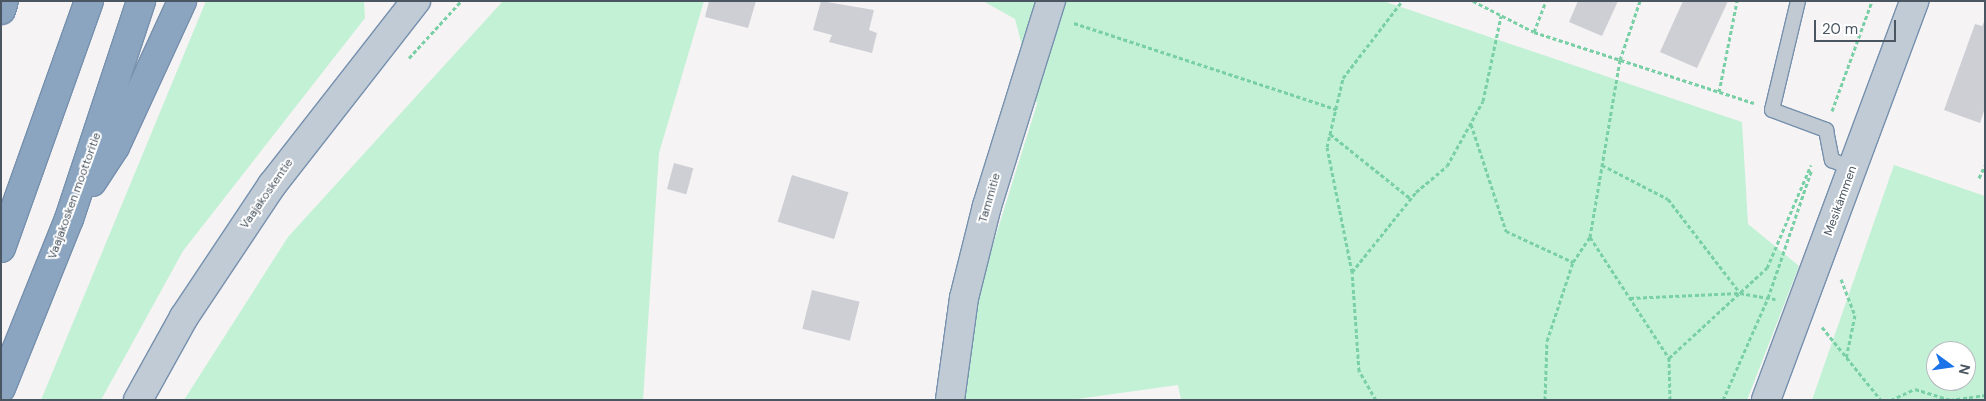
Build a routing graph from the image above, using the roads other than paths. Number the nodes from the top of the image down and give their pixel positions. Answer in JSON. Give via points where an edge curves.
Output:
{"nodes":[{"id":1,"x":89,"y":1,"type":"edge"},
{"id":2,"x":141,"y":1,"type":"edge"},
{"id":3,"x":182,"y":1,"type":"edge"},
{"id":4,"x":416,"y":1,"type":"edge"},
{"id":5,"x":1798,"y":1,"type":"edge"},
{"id":6,"x":1914,"y":1,"type":"edge"},
{"id":7,"x":1049,"y":8,"type":"edge"},
{"id":8,"x":1852,"y":169,"type":"junction"},
{"id":9,"x":68,"y":219,"type":"junction"},
{"id":10,"x":1,"y":248,"type":"edge"},
{"id":11,"x":1,"y":388,"type":"edge"},
{"id":12,"x":138,"y":400,"type":"edge"},
{"id":13,"x":950,"y":400,"type":"edge"},
{"id":14,"x":1766,"y":400,"type":"edge"}],
"edges":[{"from":1,"to":10,"type":"highway"},
{"from":2,"to":9,"type":"highway","name":"Vaajakosken moottoritie"},
{"from":3,"to":9,"type":"highway","via":[[114,147]]},
{"from":4,"to":12,"type":"street","name":"Vaajakoskentie","via":[[272,185],[184,318]]},
{"from":5,"to":8,"type":"lane","via":[[1772,110],[1826,130],[1832,160]]},
{"from":6,"to":8,"type":"street","name":"Mesikämmen"},
{"from":7,"to":13,"type":"street","name":"Tammitie","via":[[986,206],[964,298]]},
{"from":8,"to":14,"type":"street","name":"Mesikämmen","via":[[1805,303]]},
{"from":9,"to":11,"type":"highway","name":"Vaajakosken moottoritie"}]}
